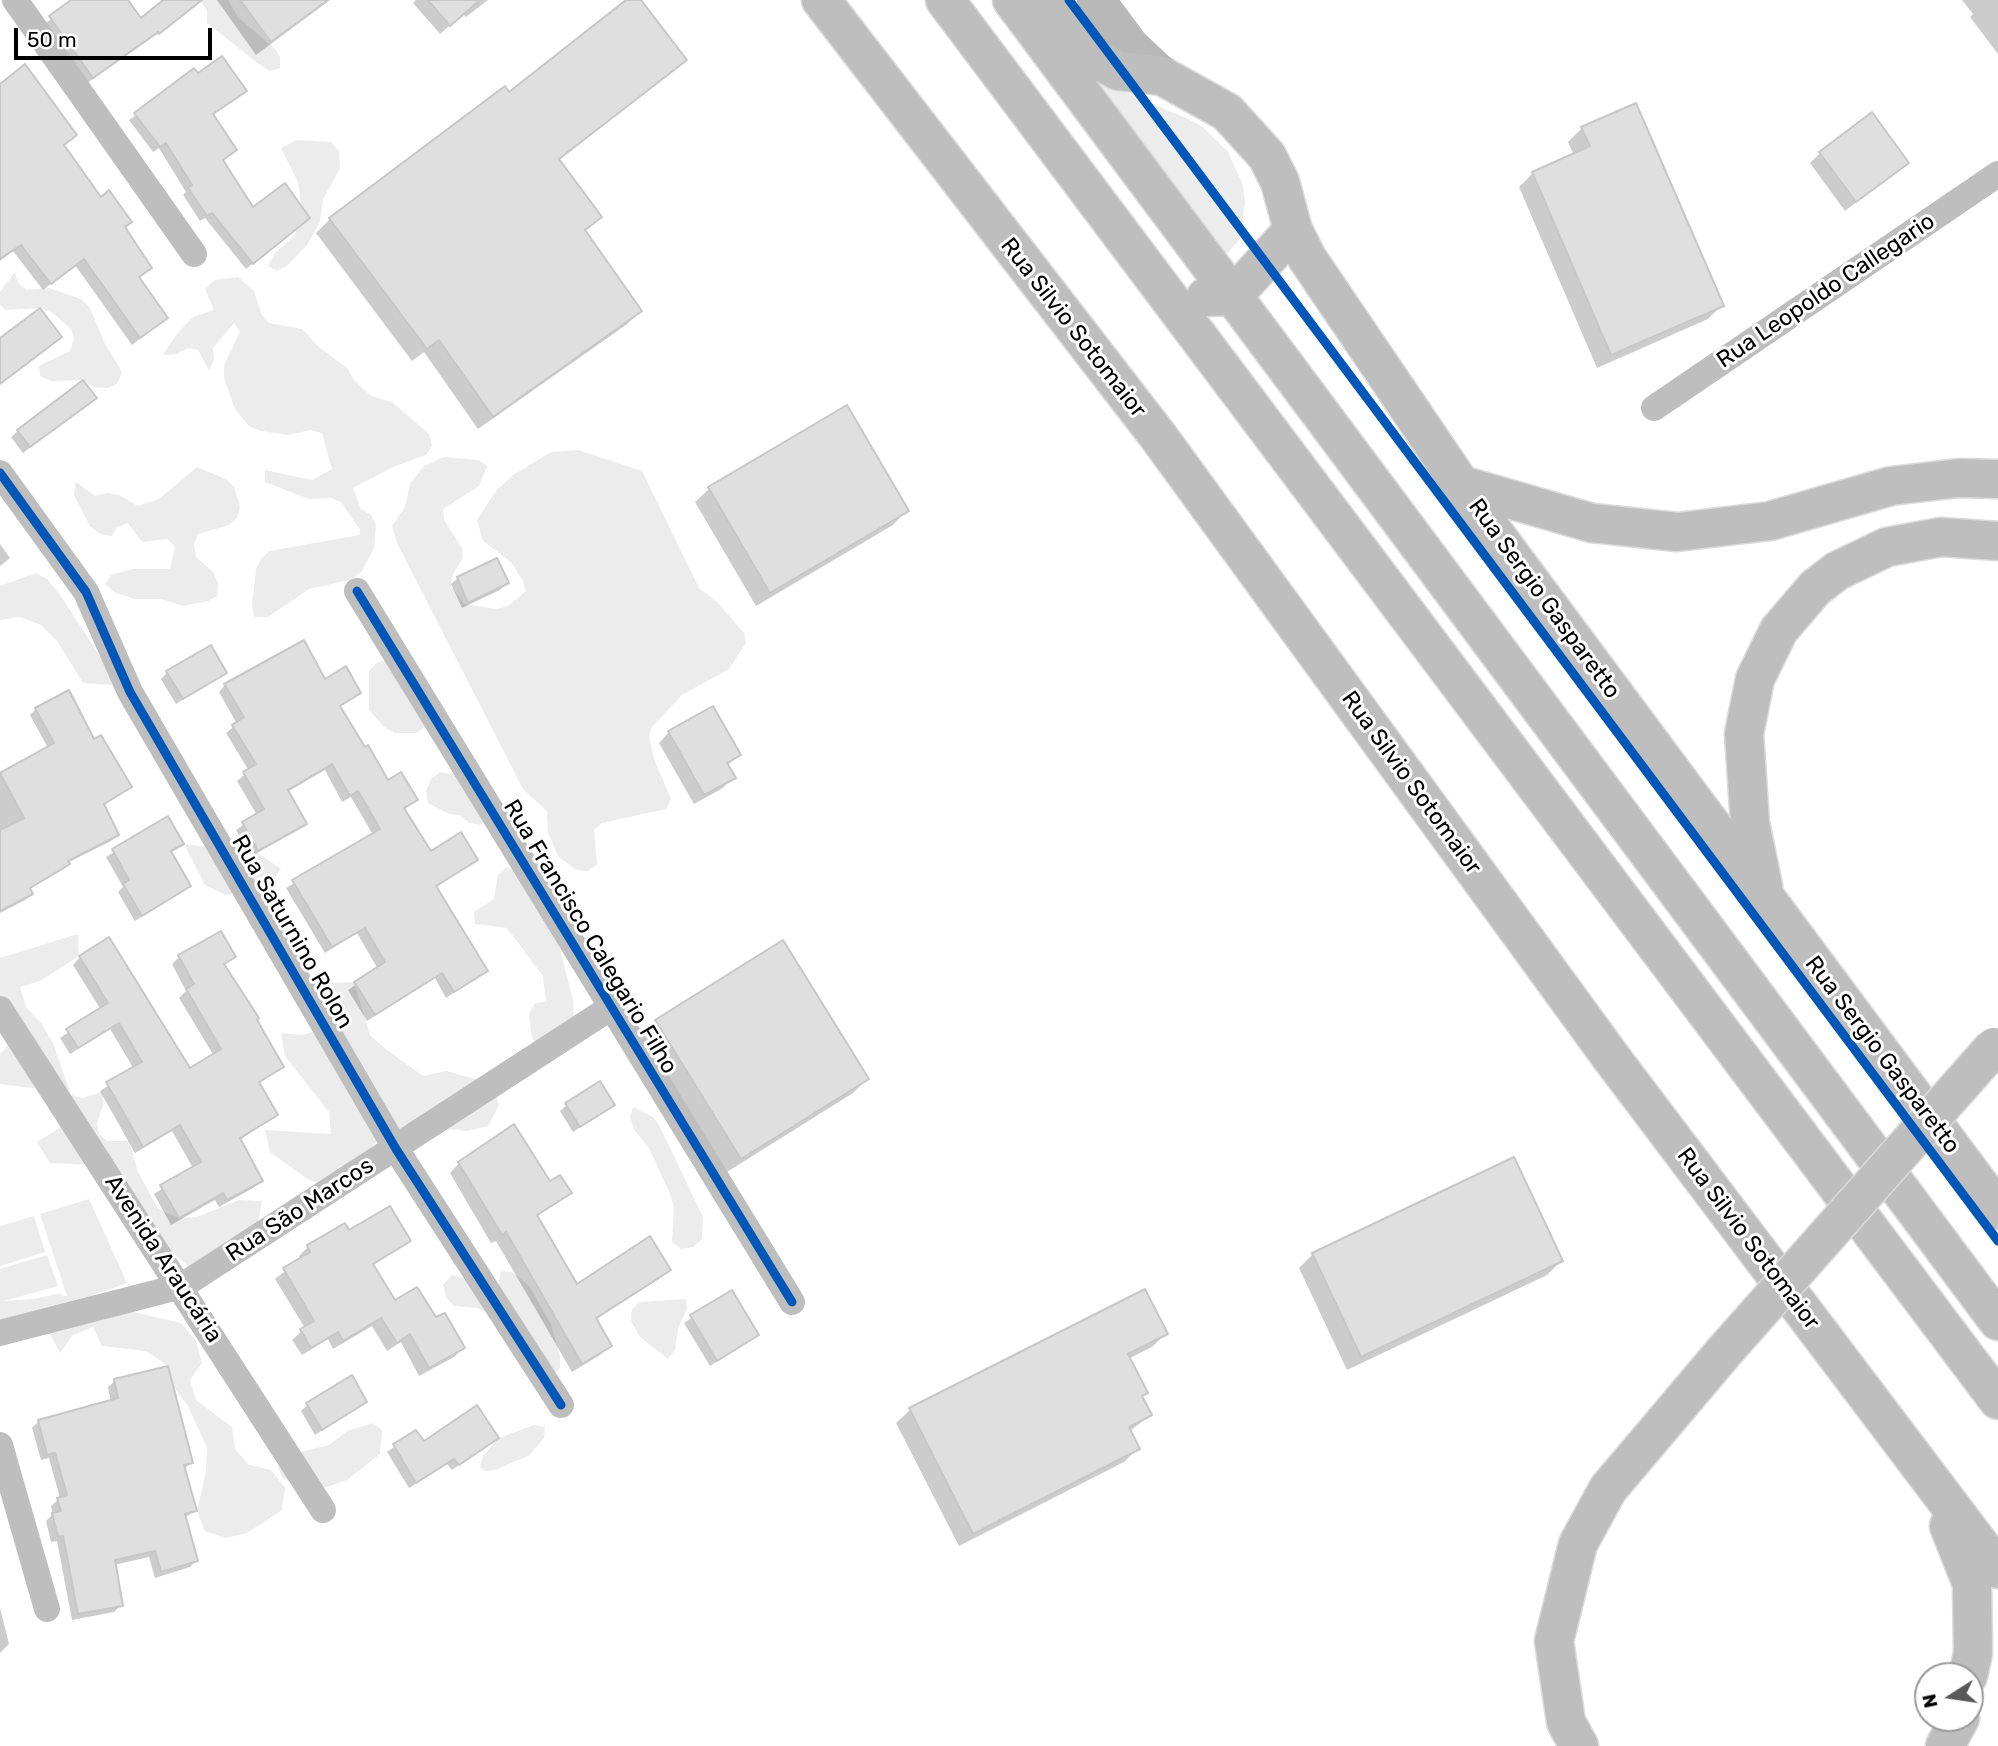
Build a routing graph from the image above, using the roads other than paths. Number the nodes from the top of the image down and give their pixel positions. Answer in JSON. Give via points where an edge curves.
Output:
{"nodes":[{"id":1,"x":821,"y":0,"type":"edge"},
{"id":2,"x":947,"y":0,"type":"edge"},
{"id":3,"x":1012,"y":0,"type":"edge"},
{"id":4,"x":1043,"y":0,"type":"edge"},
{"id":5,"x":1096,"y":0,"type":"edge"},
{"id":6,"x":14,"y":5,"type":"edge"},
{"id":7,"x":1162,"y":76,"type":"junction"},
{"id":8,"x":1998,"y":174,"type":"edge"},
{"id":9,"x":1293,"y":230,"type":"junction"},
{"id":10,"x":194,"y":254,"type":"dead end"},
{"id":11,"x":1233,"y":296,"type":"junction"},
{"id":12,"x":1654,"y":408,"type":"dead end"},
{"id":13,"x":0,"y":473,"type":"edge"},
{"id":14,"x":1998,"y":479,"type":"edge"},
{"id":15,"x":1461,"y":485,"type":"junction"},
{"id":16,"x":1998,"y":541,"type":"edge"},
{"id":17,"x":357,"y":592,"type":"dead end"},
{"id":18,"x":1766,"y":899,"type":"junction"},
{"id":19,"x":610,"y":1008,"type":"junction"},
{"id":20,"x":0,"y":1009,"type":"edge"},
{"id":21,"x":1996,"y":1045,"type":"edge"},
{"id":22,"x":396,"y":1149,"type":"junction"},
{"id":23,"x":1998,"y":1210,"type":"edge"},
{"id":24,"x":182,"y":1286,"type":"junction"},
{"id":25,"x":792,"y":1302,"type":"dead end"},
{"id":26,"x":1998,"y":1321,"type":"edge"},
{"id":27,"x":0,"y":1333,"type":"edge"},
{"id":28,"x":1998,"y":1400,"type":"edge"},
{"id":29,"x":561,"y":1405,"type":"dead end"},
{"id":30,"x":0,"y":1445,"type":"edge"},
{"id":31,"x":1932,"y":1482,"type":"junction"},
{"id":32,"x":323,"y":1510,"type":"dead end"},
{"id":33,"x":1998,"y":1569,"type":"edge"},
{"id":34,"x":47,"y":1609,"type":"dead end"},
{"id":35,"x":1971,"y":1662,"type":"edge"},
{"id":36,"x":1579,"y":1746,"type":"edge"}],
"edges":[{"from":1,"to":31,"type":"highway","name":"Rua Silvio Sotomaior","via":[[1158,436],[1604,1049]]},
{"from":2,"to":11,"type":"highway","via":[[1024,81],[1181,284],[1198,298]]},
{"from":2,"to":28,"type":"highway"},
{"from":3,"to":11,"type":"highway"},
{"from":4,"to":7,"type":"highway","via":[[1094,58],[1118,71]]},
{"from":5,"to":7,"type":"street","name":"Rua Sergio Gasparetto","via":[[1131,47]]},
{"from":6,"to":10,"type":"street"},
{"from":7,"to":9,"type":"highway","name":"Rua Sergio Gasparetto","via":[[1227,112],[1267,156],[1280,182]]},
{"from":8,"to":12,"type":"street","name":"Rua Leopoldo Callegario"},
{"from":9,"to":11,"type":"highway"},
{"from":9,"to":15,"type":"highway","name":"Rua Sergio Gasparetto","via":[[1307,258]]},
{"from":11,"to":26,"type":"highway"},
{"from":13,"to":22,"type":"street","name":"Rua Saturnino Rolon","via":[[86,592],[130,692]]},
{"from":14,"to":15,"type":"highway","via":[[1959,478],[1891,486],[1770,521],[1677,532],[1591,523]]},
{"from":15,"to":18,"type":"highway","name":"Rua Sergio Gasparetto"},
{"from":16,"to":18,"type":"highway","via":[[1913,540],[1861,558],[1815,588],[1779,630],[1755,679],[1745,734],[1750,824]]},
{"from":17,"to":19,"type":"street","name":"Rua Francisco Calegario Filho"},
{"from":18,"to":23,"type":"highway","name":"Rua Sergio Gasparetto"},
{"from":19,"to":22,"type":"street","name":"Rua São Marcos"},
{"from":19,"to":25,"type":"street","name":"Rua Francisco Calegario Filho"},
{"from":20,"to":24,"type":"street","name":"Avenida Araucária"},
{"from":21,"to":36,"type":"highway","bridge":true,"via":[[1608,1489],[1578,1544],[1554,1640],[1566,1722]]},
{"from":22,"to":24,"type":"street","name":"Rua São Marcos"},
{"from":22,"to":29,"type":"street","name":"Rua Saturnino Rolon"},
{"from":24,"to":27,"type":"street","name":"Rua São Marcos"},
{"from":24,"to":32,"type":"street","name":"Avenida Araucária"},
{"from":30,"to":34,"type":"street"},
{"from":31,"to":33,"type":"highway","name":"Rua Silvio Sotomaior"},
{"from":31,"to":35,"type":"highway","via":[[1972,1584]]}]}
